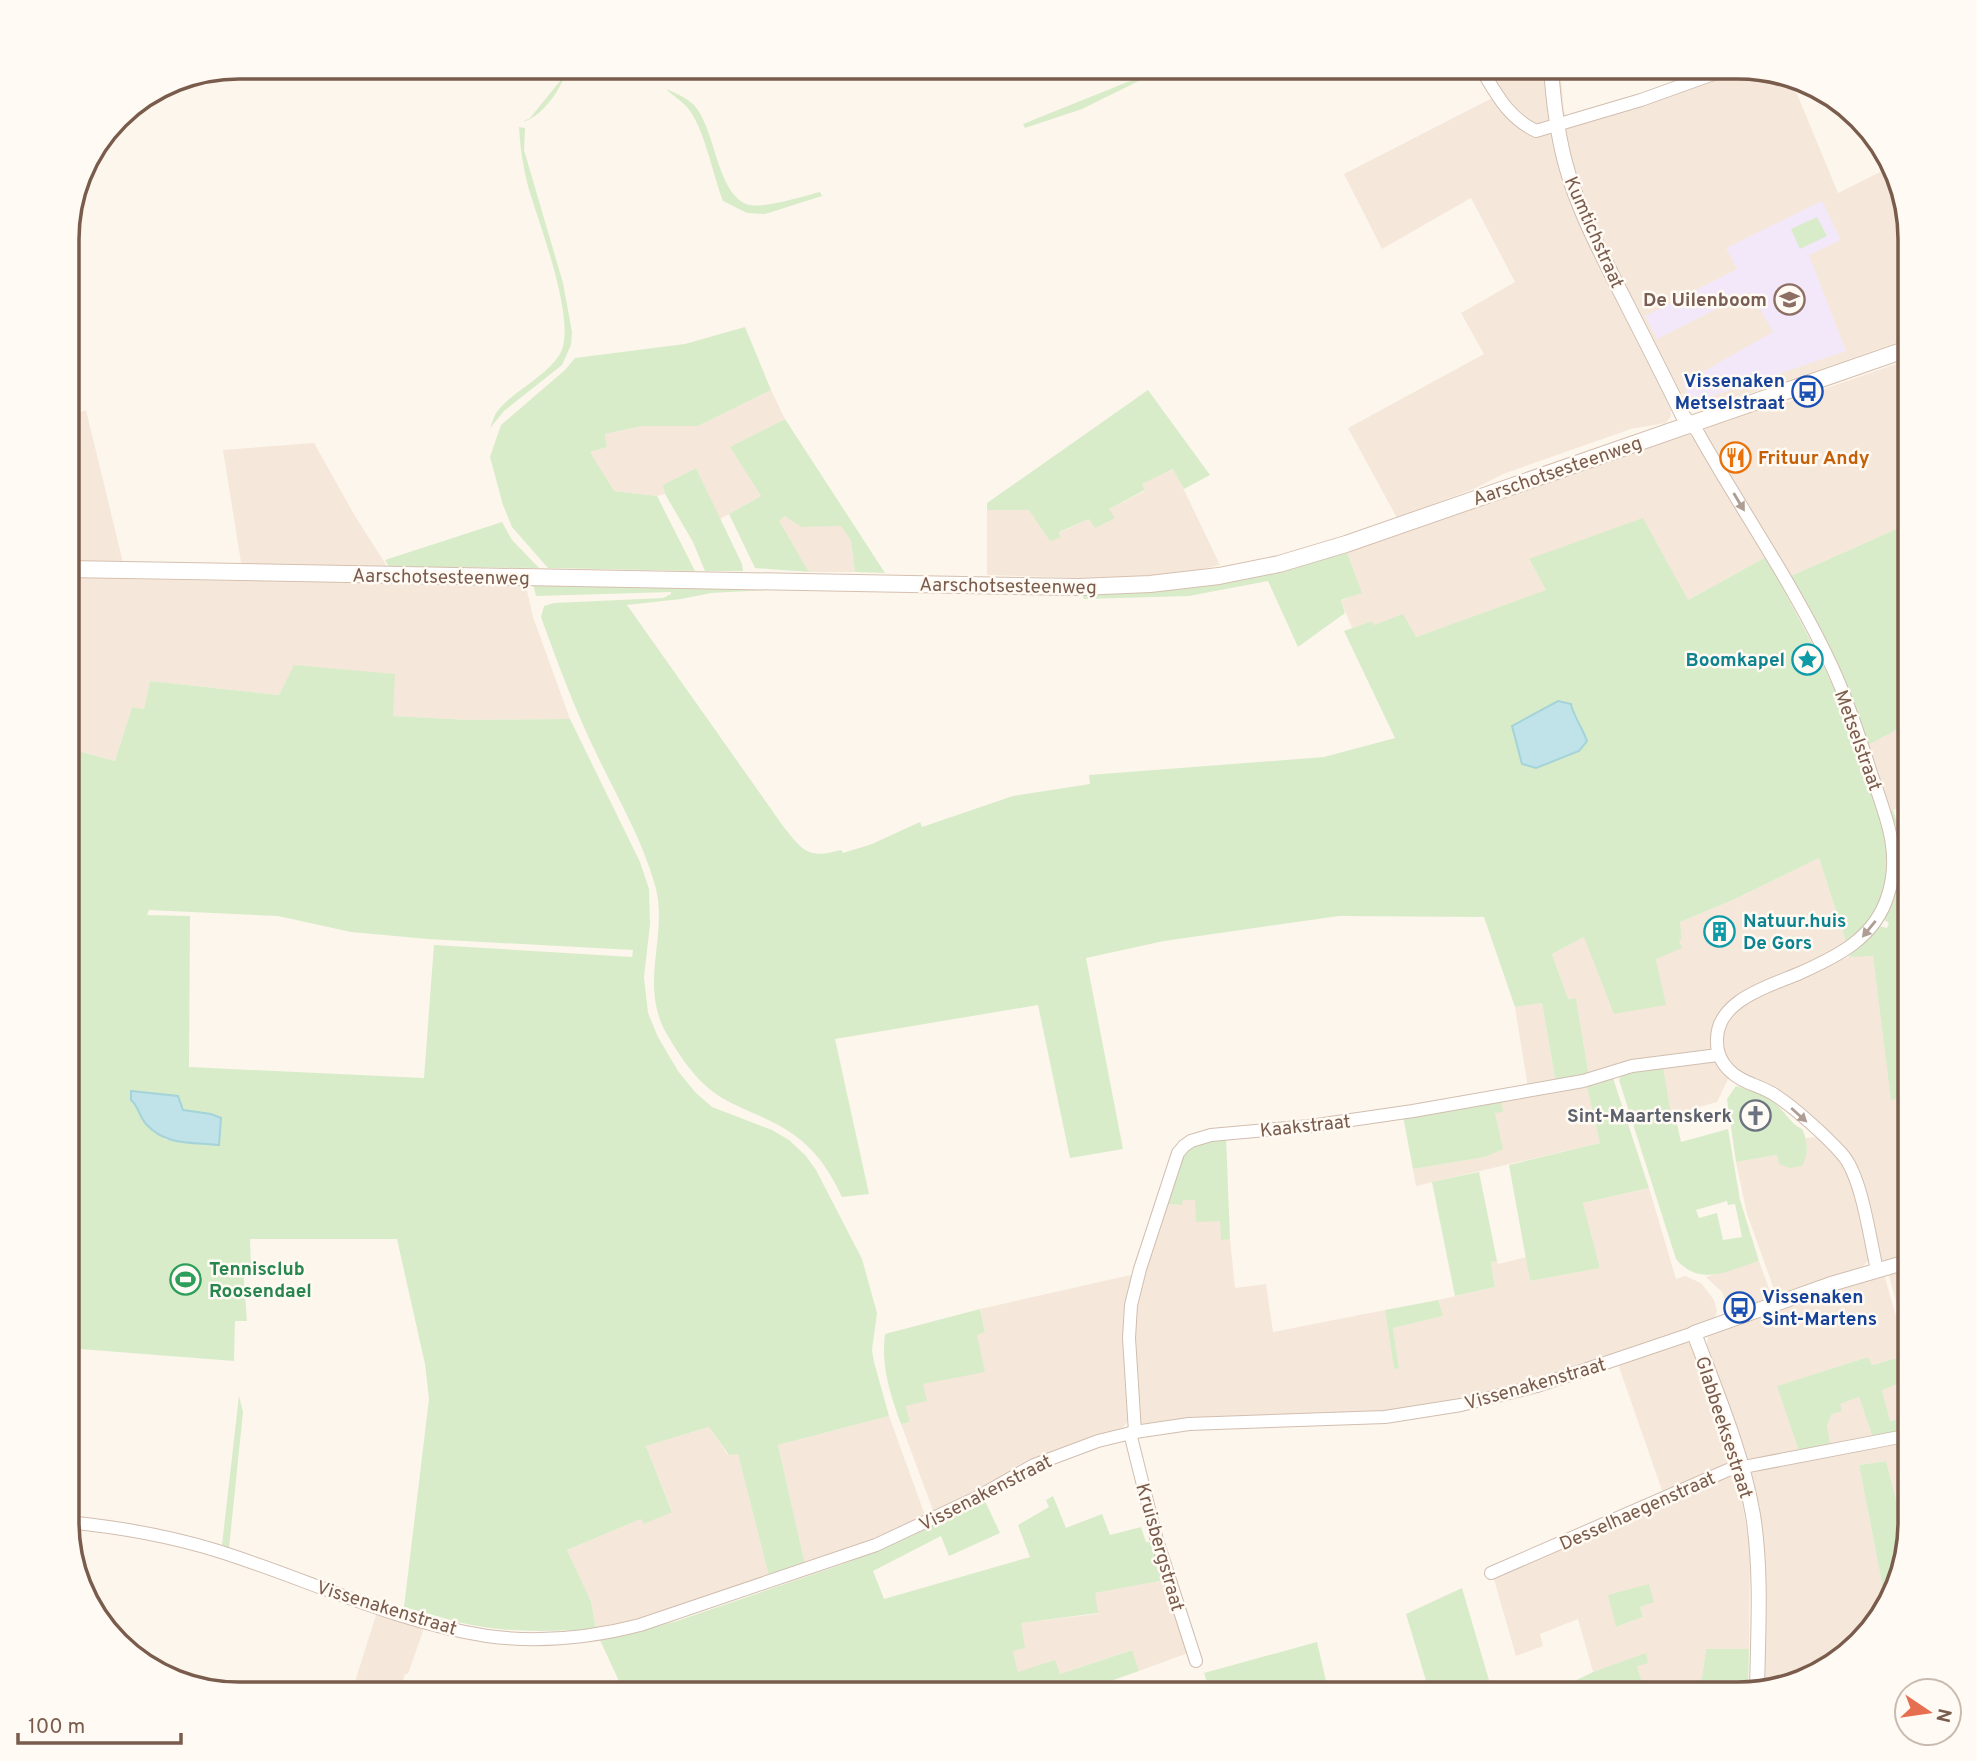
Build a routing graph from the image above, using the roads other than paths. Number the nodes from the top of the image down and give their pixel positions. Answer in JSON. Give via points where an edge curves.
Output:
{"nodes":[{"id":1,"x":1488,"y":79,"type":"edge"},
{"id":2,"x":1552,"y":79,"type":"edge"},
{"id":3,"x":1697,"y":79,"type":"edge"},
{"id":4,"x":1557,"y":125,"type":"junction"},
{"id":5,"x":1898,"y":352,"type":"edge"},
{"id":6,"x":1690,"y":424,"type":"junction"},
{"id":7,"x":79,"y":569,"type":"edge"},
{"id":8,"x":1718,"y":1055,"type":"junction"},
{"id":9,"x":1898,"y":1264,"type":"edge"},
{"id":10,"x":1877,"y":1270,"type":"junction"},
{"id":11,"x":1694,"y":1332,"type":"junction"},
{"id":12,"x":1132,"y":1432,"type":"junction"},
{"id":13,"x":1898,"y":1437,"type":"edge"},
{"id":14,"x":1742,"y":1466,"type":"junction"},
{"id":15,"x":79,"y":1524,"type":"edge"},
{"id":16,"x":1491,"y":1573,"type":"dead end"},
{"id":17,"x":1196,"y":1661,"type":"dead end"},
{"id":18,"x":1757,"y":1681,"type":"edge"}],
"edges":[{"from":1,"to":4,"type":"street","via":[[1505,109],[1522,125],[1536,131]]},
{"from":2,"to":4,"type":"street","name":"Kumtichstraat"},
{"from":3,"to":4,"type":"street"},
{"from":4,"to":6,"type":"street","name":"Kumtichstraat","via":[[1590,231]]},
{"from":5,"to":6,"type":"main road","name":"Aarschotsesteenweg"},
{"from":6,"to":7,"type":"main road","name":"Aarschotsesteenweg","via":[[1279,564],[1150,584],[1041,586]]},
{"from":6,"to":8,"type":"street","name":"Metselstraat","one_way":true,"via":[[1833,668],[1890,828],[1894,857],[1888,897],[1869,930],[1833,958],[1732,1007],[1720,1023]]},
{"from":8,"to":10,"type":"street","one_way":true,"via":[[1735,1075],[1784,1101],[1845,1157],[1860,1194]]},
{"from":8,"to":12,"type":"street","name":"Kaakstraat","via":[[1632,1066],[1583,1081],[1413,1111],[1211,1135],[1184,1146],[1150,1235],[1131,1305]]},
{"from":9,"to":10,"type":"street","name":"Vissenakenstraat"},
{"from":10,"to":11,"type":"street","name":"Vissenakenstraat"},
{"from":11,"to":12,"type":"street","name":"Vissenakenstraat","via":[[1537,1387],[1461,1405],[1385,1417],[1189,1424]]},
{"from":11,"to":14,"type":"street","name":"Glabbeeksestraat"},
{"from":12,"to":15,"type":"street","name":"Vissenakenstraat","via":[[1045,1461],[876,1545],[640,1625],[576,1638],[488,1636],[431,1624],[217,1550]]},
{"from":12,"to":17,"type":"street","name":"Kruisbergstraat","via":[[1156,1537]]},
{"from":13,"to":14,"type":"street","name":"Desselhaegenstraat"},
{"from":14,"to":16,"type":"street","name":"Desselhaegenstraat"},
{"from":14,"to":18,"type":"street","name":"Glabbeeksestraat","via":[[1756,1539]]}]}
